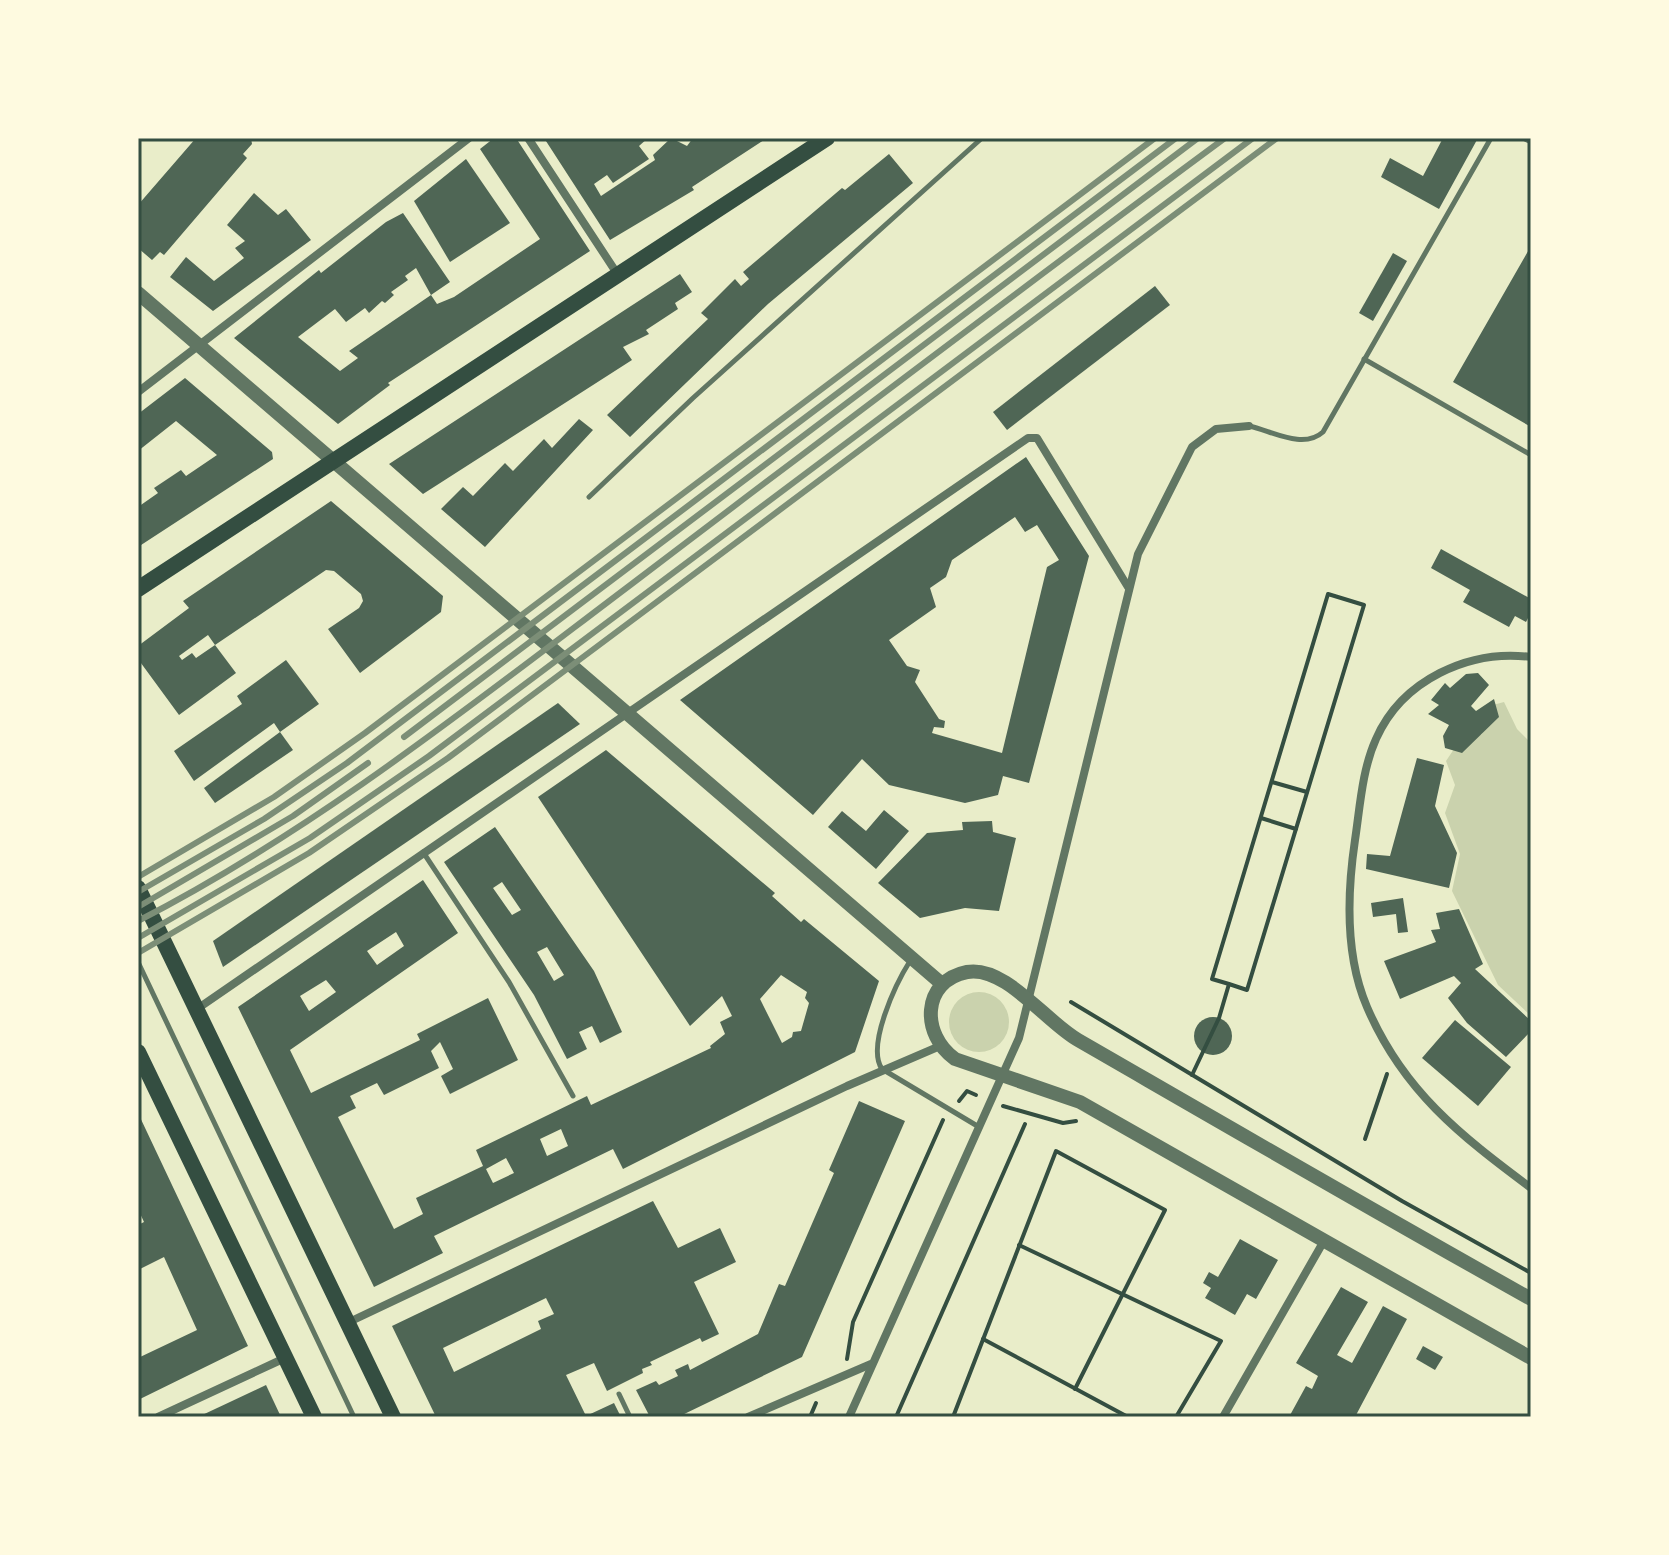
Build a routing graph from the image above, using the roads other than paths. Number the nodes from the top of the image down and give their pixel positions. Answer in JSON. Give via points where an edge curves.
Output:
{"nodes":[{"id":1,"x":469,"y":138,"type":"edge"},
{"id":2,"x":528,"y":138,"type":"edge"},
{"id":3,"x":827,"y":138,"type":"edge"},
{"id":4,"x":982,"y":138,"type":"edge"},
{"id":5,"x":1491,"y":138,"type":"edge"},
{"id":6,"x":1523,"y":138,"type":"edge"},
{"id":7,"x":1531,"y":142,"type":"edge"},
{"id":8,"x":618,"y":276,"type":"junction"},
{"id":9,"x":138,"y":293,"type":"edge"},
{"id":10,"x":198,"y":346,"type":"junction"},
{"id":11,"x":1364,"y":359,"type":"junction"},
{"id":12,"x":138,"y":392,"type":"edge"},
{"id":13,"x":1249,"y":426,"type":"joint"},
{"id":14,"x":1531,"y":455,"type":"edge"},
{"id":15,"x":333,"y":462,"type":"junction"},
{"id":16,"x":589,"y":497,"type":"dead end"},
{"id":17,"x":1128,"y":587,"type":"junction"},
{"id":18,"x":138,"y":589,"type":"edge"},
{"id":19,"x":1531,"y":657,"type":"edge"},
{"id":20,"x":626,"y":712,"type":"junction"},
{"id":21,"x":423,"y":851,"type":"junction"},
{"id":22,"x":138,"y":888,"type":"edge"},
{"id":23,"x":913,"y":957,"type":"junction"},
{"id":24,"x":138,"y":962,"type":"edge"},
{"id":25,"x":942,"y":984,"type":"junction"},
{"id":26,"x":1027,"y":1002,"type":"junction"},
{"id":27,"x":197,"y":1009,"type":"junction"},
{"id":28,"x":940,"y":1046,"type":"junction"},
{"id":29,"x":138,"y":1052,"type":"edge"},
{"id":30,"x":882,"y":1069,"type":"junction"},
{"id":31,"x":1002,"y":1076,"type":"junction"},
{"id":32,"x":573,"y":1096,"type":"dead end"},
{"id":33,"x":979,"y":1127,"type":"junction"},
{"id":34,"x":1531,"y":1188,"type":"edge"},
{"id":35,"x":1325,"y":1239,"type":"junction"},
{"id":36,"x":1531,"y":1299,"type":"edge"},
{"id":37,"x":347,"y":1323,"type":"junction"},
{"id":38,"x":285,"y":1358,"type":"junction"},
{"id":39,"x":1531,"y":1358,"type":"edge"},
{"id":40,"x":872,"y":1364,"type":"junction"},
{"id":41,"x":619,"y":1394,"type":"dead end"},
{"id":42,"x":158,"y":1417,"type":"edge"},
{"id":43,"x":314,"y":1417,"type":"edge"},
{"id":44,"x":354,"y":1417,"type":"edge"},
{"id":45,"x":393,"y":1417,"type":"edge"},
{"id":46,"x":630,"y":1417,"type":"edge"},
{"id":47,"x":748,"y":1417,"type":"edge"},
{"id":48,"x":849,"y":1417,"type":"edge"},
{"id":49,"x":1223,"y":1417,"type":"edge"}],
"edges":[{"from":1,"to":10,"type":"street"},
{"from":2,"to":8,"type":"street"},
{"from":3,"to":8,"type":"main road"},
{"from":4,"to":16,"type":"lane"},
{"from":5,"to":11,"type":"lane"},
{"from":6,"to":7,"type":"lane"},
{"from":8,"to":15,"type":"main road"},
{"from":9,"to":10,"type":"street"},
{"from":10,"to":12,"type":"street"},
{"from":10,"to":15,"type":"street"},
{"from":11,"to":13,"type":"lane","via":[[1327,427],[1314,439],[1297,440]]},
{"from":11,"to":14,"type":"lane"},
{"from":13,"to":17,"type":"street","via":[[1216,429],[1192,447],[1138,554]]},
{"from":15,"to":18,"type":"main road"},
{"from":15,"to":20,"type":"street"},
{"from":17,"to":20,"type":"street","via":[[1037,438],[1028,438]]},
{"from":17,"to":26,"type":"street"},
{"from":19,"to":34,"type":"street","via":[[1481,659],[1434,675],[1394,711],[1375,740],[1357,824],[1350,920],[1355,973],[1393,1057],[1436,1112]]},
{"from":20,"to":21,"type":"street"},
{"from":20,"to":23,"type":"street"},
{"from":21,"to":27,"type":"street"},
{"from":21,"to":32,"type":"lane","via":[[509,982]]},
{"from":22,"to":27,"type":"main road"},
{"from":23,"to":25,"type":"street"},
{"from":23,"to":30,"type":"lane","via":[[895,986],[878,1042]]},
{"from":24,"to":44,"type":"lane"},
{"from":25,"to":26,"type":"street","via":[[964,973],[985,973],[1008,983]]},
{"from":25,"to":28,"type":"street","via":[[930,1015]]},
{"from":26,"to":31,"type":"street"},
{"from":26,"to":36,"type":"street","via":[[1077,1039]]},
{"from":27,"to":37,"type":"main road"},
{"from":28,"to":30,"type":"street"},
{"from":28,"to":31,"type":"street","via":[[964,1063]]},
{"from":29,"to":38,"type":"main road"},
{"from":30,"to":33,"type":"lane"},
{"from":30,"to":37,"type":"street"},
{"from":31,"to":33,"type":"street"},
{"from":31,"to":35,"type":"street","via":[[1080,1102]]},
{"from":33,"to":40,"type":"street"},
{"from":35,"to":39,"type":"street"},
{"from":35,"to":49,"type":"street"},
{"from":37,"to":45,"type":"main road"},
{"from":38,"to":42,"type":"street"},
{"from":38,"to":43,"type":"main road"},
{"from":40,"to":47,"type":"street"},
{"from":40,"to":48,"type":"street"},
{"from":41,"to":46,"type":"lane"}]}
